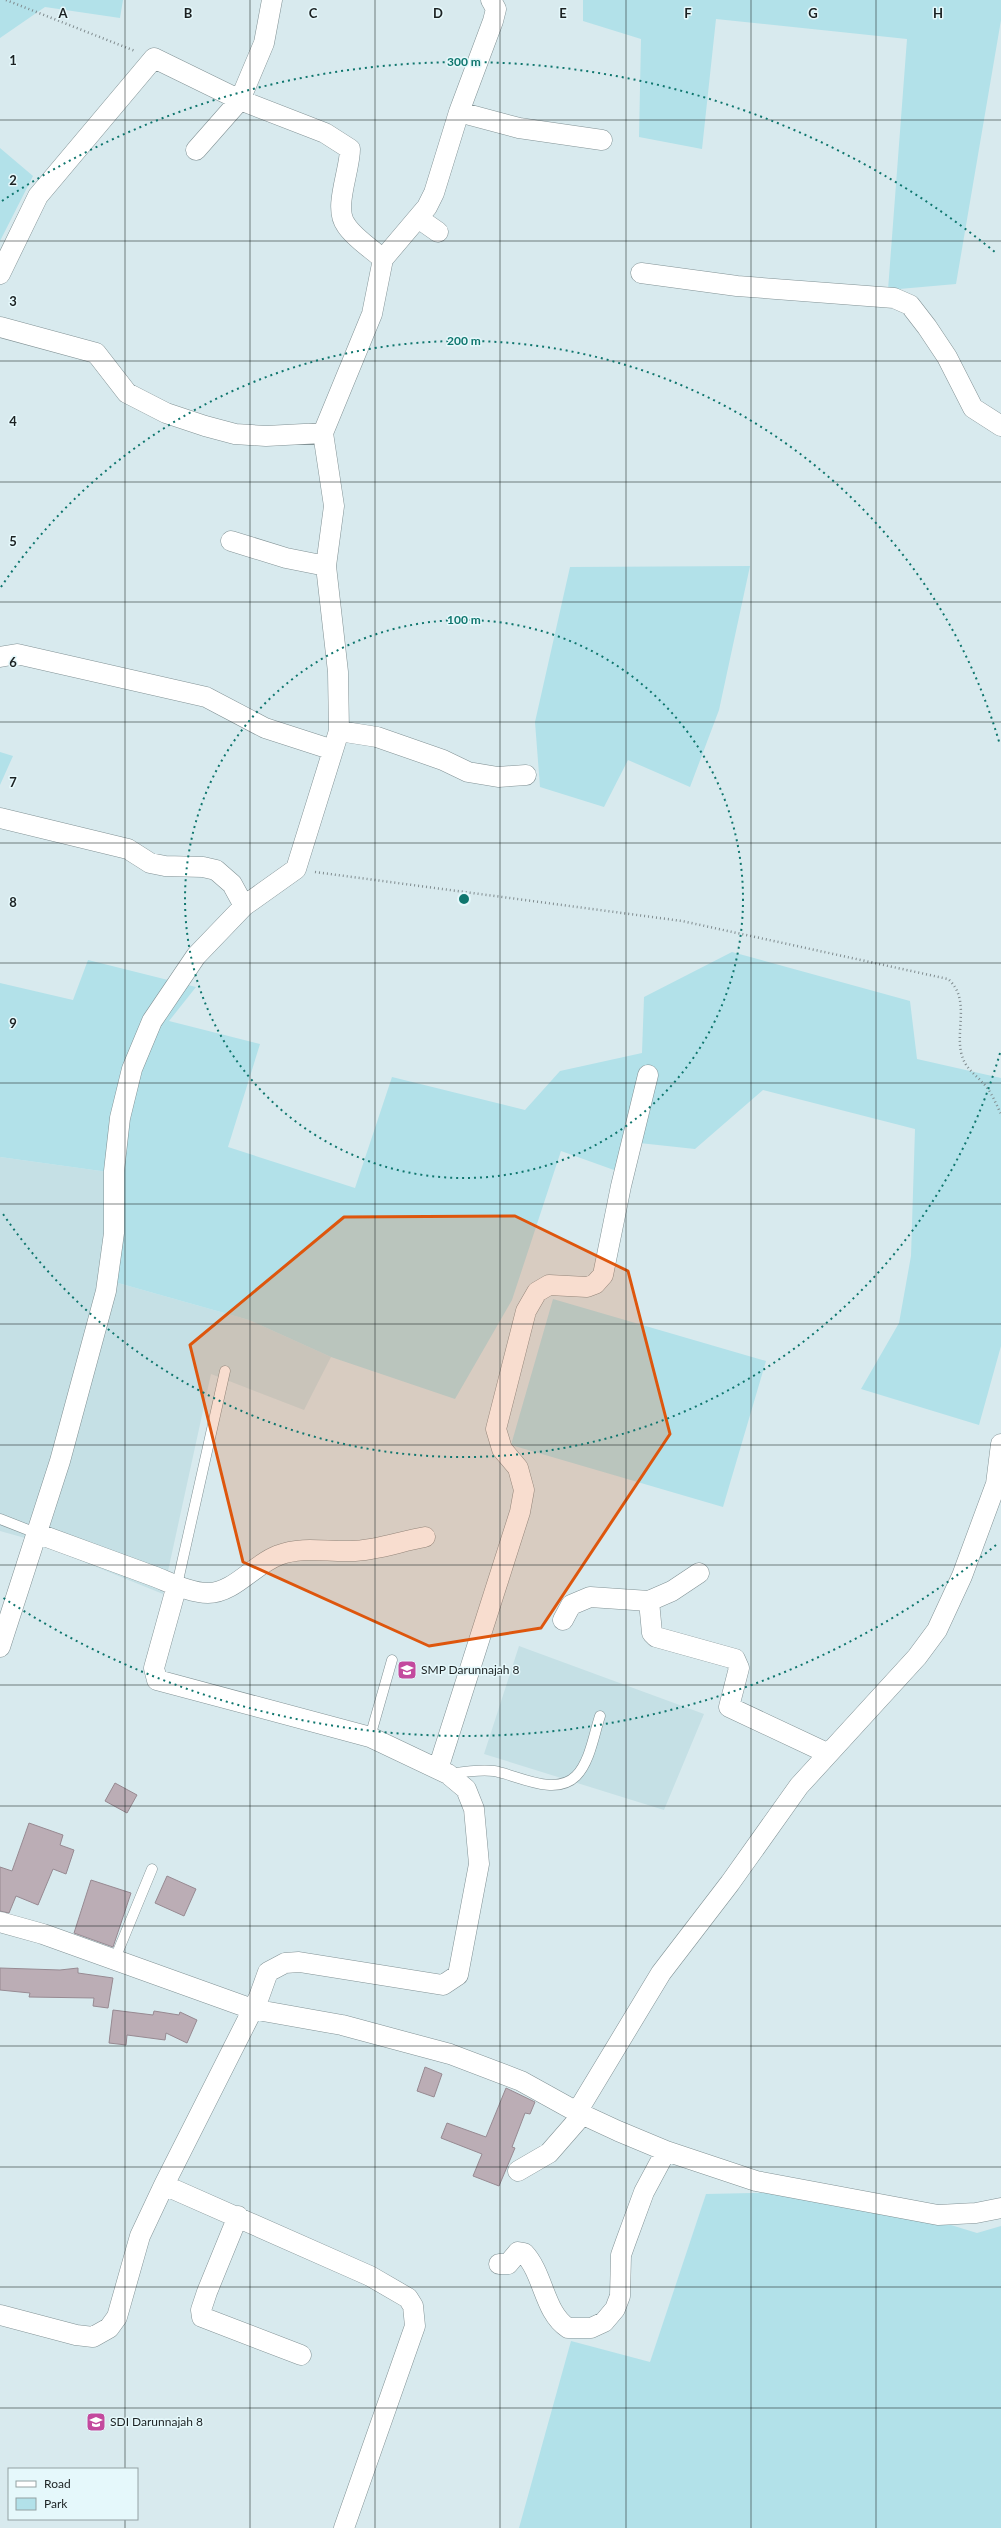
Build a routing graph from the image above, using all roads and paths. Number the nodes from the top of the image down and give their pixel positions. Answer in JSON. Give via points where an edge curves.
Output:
{"nodes":[{"id":1,"x":6,"y":0,"type":"edge"},
{"id":2,"x":272,"y":0,"type":"edge"},
{"id":3,"x":491,"y":0,"type":"edge"},
{"id":4,"x":154,"y":58,"type":"junction"},
{"id":5,"x":240,"y":100,"type":"junction"},
{"id":6,"x":460,"y":112,"type":"junction"},
{"id":7,"x":602,"y":140,"type":"dead end"},
{"id":8,"x":196,"y":150,"type":"dead end"},
{"id":9,"x":418,"y":218,"type":"junction"},
{"id":10,"x":438,"y":232,"type":"dead end"},
{"id":11,"x":383,"y":259,"type":"junction"},
{"id":12,"x":641,"y":273,"type":"dead end"},
{"id":13,"x":0,"y":274,"type":"edge"},
{"id":14,"x":0,"y":327,"type":"edge"},
{"id":15,"x":1001,"y":426,"type":"edge"},
{"id":16,"x":323,"y":432,"type":"junction"},
{"id":17,"x":230,"y":541,"type":"dead end"},
{"id":18,"x":326,"y":566,"type":"junction"},
{"id":19,"x":0,"y":657,"type":"edge"},
{"id":20,"x":339,"y":731,"type":"junction"},
{"id":21,"x":333,"y":750,"type":"junction"},
{"id":22,"x":526,"y":775,"type":"dead end"},
{"id":23,"x":0,"y":818,"type":"edge"},
{"id":24,"x":296,"y":870,"type":"junction"},
{"id":25,"x":244,"y":906,"type":"junction"},
{"id":26,"x":648,"y":1075,"type":"dead end"},
{"id":27,"x":1001,"y":1114,"type":"edge"},
{"id":28,"x":225,"y":1371,"type":"dead end"},
{"id":29,"x":1001,"y":1444,"type":"edge"},
{"id":30,"x":998,"y":1485,"type":"edge"},
{"id":31,"x":0,"y":1519,"type":"edge"},
{"id":32,"x":36,"y":1533,"type":"junction"},
{"id":33,"x":425,"y":1537,"type":"dead end"},
{"id":34,"x":699,"y":1573,"type":"dead end"},
{"id":35,"x":177,"y":1585,"type":"junction"},
{"id":36,"x":649,"y":1601,"type":"junction"},
{"id":37,"x":563,"y":1620,"type":"dead end"},
{"id":38,"x":0,"y":1647,"type":"edge"},
{"id":39,"x":392,"y":1660,"type":"dead end"},
{"id":40,"x":600,"y":1716,"type":"dead end"},
{"id":41,"x":370,"y":1737,"type":"junction"},
{"id":42,"x":827,"y":1754,"type":"junction"},
{"id":43,"x":443,"y":1771,"type":"junction"},
{"id":44,"x":152,"y":1869,"type":"dead end"},
{"id":45,"x":0,"y":1922,"type":"edge"},
{"id":46,"x":114,"y":1961,"type":"junction"},
{"id":47,"x":252,"y":2009,"type":"junction"},
{"id":48,"x":580,"y":2113,"type":"junction"},
{"id":49,"x":666,"y":2151,"type":"junction"},
{"id":50,"x":518,"y":2171,"type":"dead end"},
{"id":51,"x":164,"y":2185,"type":"junction"},
{"id":52,"x":1001,"y":2208,"type":"edge"},
{"id":53,"x":238,"y":2216,"type":"junction"},
{"id":54,"x":499,"y":2264,"type":"dead end"},
{"id":55,"x":0,"y":2315,"type":"edge"},
{"id":56,"x":301,"y":2356,"type":"dead end"},
{"id":57,"x":344,"y":2528,"type":"edge"}],
"edges":[{"from":1,"to":4,"type":"path"},
{"from":2,"to":5,"type":"street","via":[[264,43]]},
{"from":3,"to":6,"type":"street","via":[[496,9],[493,21]]},
{"from":4,"to":5,"type":"street"},
{"from":4,"to":13,"type":"street","via":[[38,196]]},
{"from":5,"to":8,"type":"street"},
{"from":5,"to":11,"type":"street","via":[[325,133],[350,149],[350,164],[340,212],[346,226]]},
{"from":6,"to":7,"type":"street","via":[[519,128]]},
{"from":6,"to":9,"type":"street","via":[[437,187]]},
{"from":9,"to":10,"type":"street"},
{"from":9,"to":11,"type":"street"},
{"from":11,"to":16,"type":"street","via":[[372,314]]},
{"from":12,"to":15,"type":"street","via":[[737,286],[894,298],[910,305],[927,327],[947,357],[973,408]]},
{"from":14,"to":16,"type":"street","via":[[96,353],[127,393],[166,413],[205,426],[235,434],[266,436]]},
{"from":16,"to":18,"type":"street","via":[[334,506]]},
{"from":17,"to":18,"type":"street","via":[[286,558]]},
{"from":18,"to":20,"type":"street","via":[[338,672]]},
{"from":19,"to":21,"type":"street","via":[[18,654],[206,697],[265,728]]},
{"from":20,"to":21,"type":"street"},
{"from":20,"to":22,"type":"street","via":[[377,737],[443,760],[468,772],[498,777]]},
{"from":21,"to":24,"type":"street"},
{"from":23,"to":25,"type":"street","via":[[128,849],[150,863],[216,870],[232,884]]},
{"from":24,"to":25,"type":"street"},
{"from":24,"to":27,"type":"path","via":[[682,921],[948,979],[956,986],[962,1012],[960,1051],[964,1064],[988,1088]]},
{"from":25,"to":32,"type":"street","via":[[196,956],[174,986],[152,1021],[132,1069],[120,1118],[114,1171],[114,1233],[106,1291],[60,1461]]},
{"from":26,"to":43,"type":"street","via":[[603,1274],[595,1284],[587,1287],[549,1285],[537,1292],[526,1312],[496,1429],[502,1449],[518,1468],[524,1490],[520,1512]]},
{"from":28,"to":35,"type":"lane"},
{"from":29,"to":30,"type":"street"},
{"from":30,"to":42,"type":"street","via":[[962,1576],[937,1630],[916,1657]]},
{"from":31,"to":32,"type":"lane"},
{"from":32,"to":35,"type":"street"},
{"from":32,"to":38,"type":"street"},
{"from":33,"to":35,"type":"street","via":[[375,1549],[319,1549],[279,1554],[219,1592],[205,1593]]},
{"from":34,"to":36,"type":"street","via":[[672,1591]]},
{"from":35,"to":41,"type":"street","via":[[154,1668],[157,1680]]},
{"from":36,"to":37,"type":"street","via":[[590,1597],[570,1605]]},
{"from":36,"to":42,"type":"street","via":[[652,1633],[656,1637],[735,1659],[739,1674],[729,1707]]},
{"from":39,"to":41,"type":"lane"},
{"from":40,"to":43,"type":"lane","via":[[584,1765],[576,1777],[560,1784],[542,1784],[493,1771]]},
{"from":41,"to":43,"type":"street"},
{"from":42,"to":48,"type":"street","via":[[799,1786],[730,1883],[661,1972]]},
{"from":43,"to":47,"type":"street","via":[[466,1789],[471,1798],[479,1864],[458,1975],[443,1985],[299,1962],[285,1963],[268,1972]]},
{"from":44,"to":46,"type":"lane"},
{"from":45,"to":46,"type":"street","via":[[43,1934]]},
{"from":46,"to":47,"type":"street"},
{"from":47,"to":48,"type":"street","via":[[342,2025],[450,2054],[521,2081]]},
{"from":47,"to":51,"type":"street"},
{"from":48,"to":49,"type":"street"},
{"from":48,"to":50,"type":"street","via":[[549,2153]]},
{"from":49,"to":52,"type":"street","via":[[756,2181],[890,2207],[938,2215],[976,2213]]},
{"from":49,"to":54,"type":"street","via":[[644,2192],[621,2256],[618,2304],[604,2322],[584,2330],[568,2328],[555,2314],[533,2265],[524,2253],[518,2252],[508,2264]]},
{"from":51,"to":53,"type":"street"},
{"from":51,"to":55,"type":"street","via":[[140,2236],[117,2317],[109,2328],[93,2337],[76,2335]]},
{"from":53,"to":56,"type":"street","via":[[207,2292],[201,2310],[202,2317]]},
{"from":53,"to":57,"type":"street","via":[[370,2276],[405,2296],[413,2306],[413,2331]]}]}
